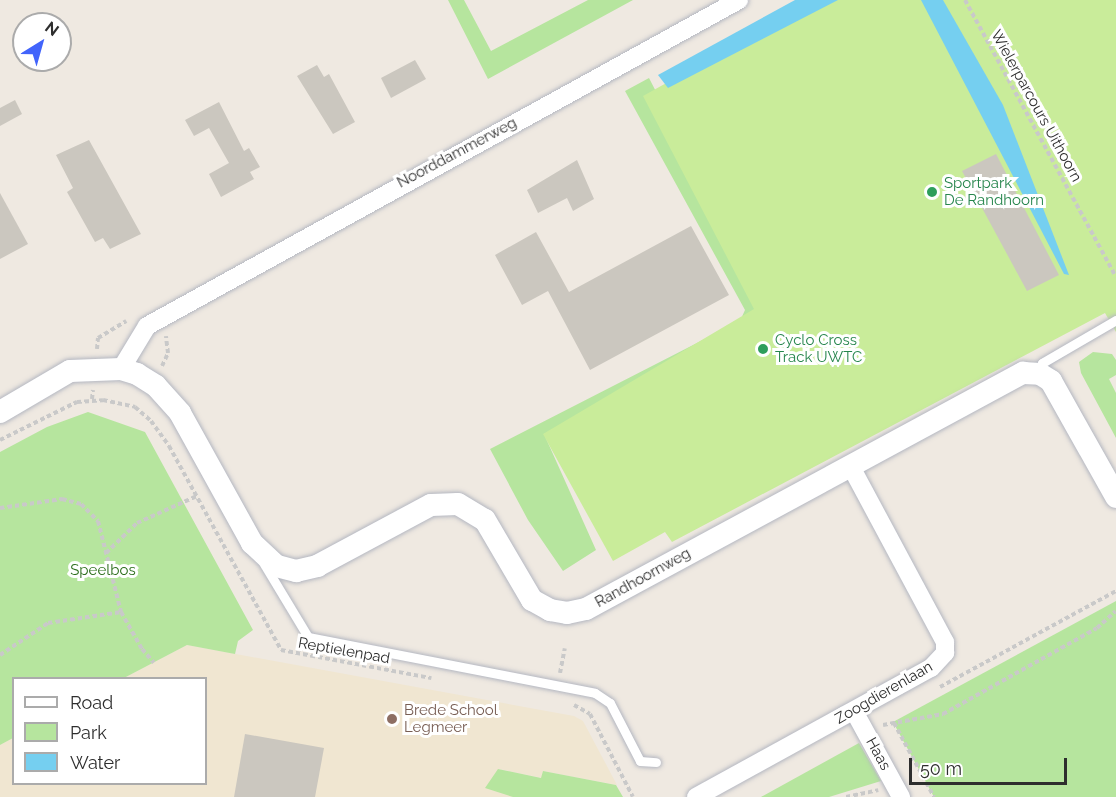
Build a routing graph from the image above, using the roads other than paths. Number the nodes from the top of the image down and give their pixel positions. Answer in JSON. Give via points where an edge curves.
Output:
{"nodes":[{"id":1,"x":739,"y":0,"type":"edge"},
{"id":2,"x":1115,"y":323,"type":"edge"},
{"id":3,"x":121,"y":369,"type":"junction"},
{"id":4,"x":1040,"y":374,"type":"junction"},
{"id":5,"x":2,"y":405,"type":"edge"},
{"id":6,"x":849,"y":465,"type":"junction"},
{"id":7,"x":1116,"y":497,"type":"edge"},
{"id":8,"x":262,"y":556,"type":"junction"},
{"id":9,"x":854,"y":711,"type":"junction"},
{"id":10,"x":656,"y":762,"type":"dead end"},
{"id":11,"x":899,"y":793,"type":"edge"},
{"id":12,"x":696,"y":797,"type":"edge"}],
"edges":[{"from":1,"to":3,"type":"street","name":"Noorddammerweg","via":[[177,308],[147,326]]},
{"from":2,"to":4,"type":"lane","via":[[1042,363]]},
{"from":3,"to":5,"type":"street","via":[[70,371]]},
{"from":3,"to":8,"type":"street","via":[[151,382],[190,428]]},
{"from":4,"to":6,"type":"street","name":"Randhoornweg","via":[[1016,375]]},
{"from":4,"to":7,"type":"street","via":[[1058,389]]},
{"from":6,"to":8,"type":"street","name":"Randhoornweg","via":[[576,612],[550,610],[532,600],[484,520],[458,504],[431,505],[306,570],[286,569]]},
{"from":6,"to":9,"type":"street","name":"Zoogdierenlaan","via":[[945,642],[945,653],[939,661]]},
{"from":8,"to":10,"type":"lane","via":[[308,637],[595,693],[610,703],[640,761]]},
{"from":9,"to":11,"type":"street","name":"Haas"},
{"from":9,"to":12,"type":"street","name":"Zoogdierenlaan"}]}
